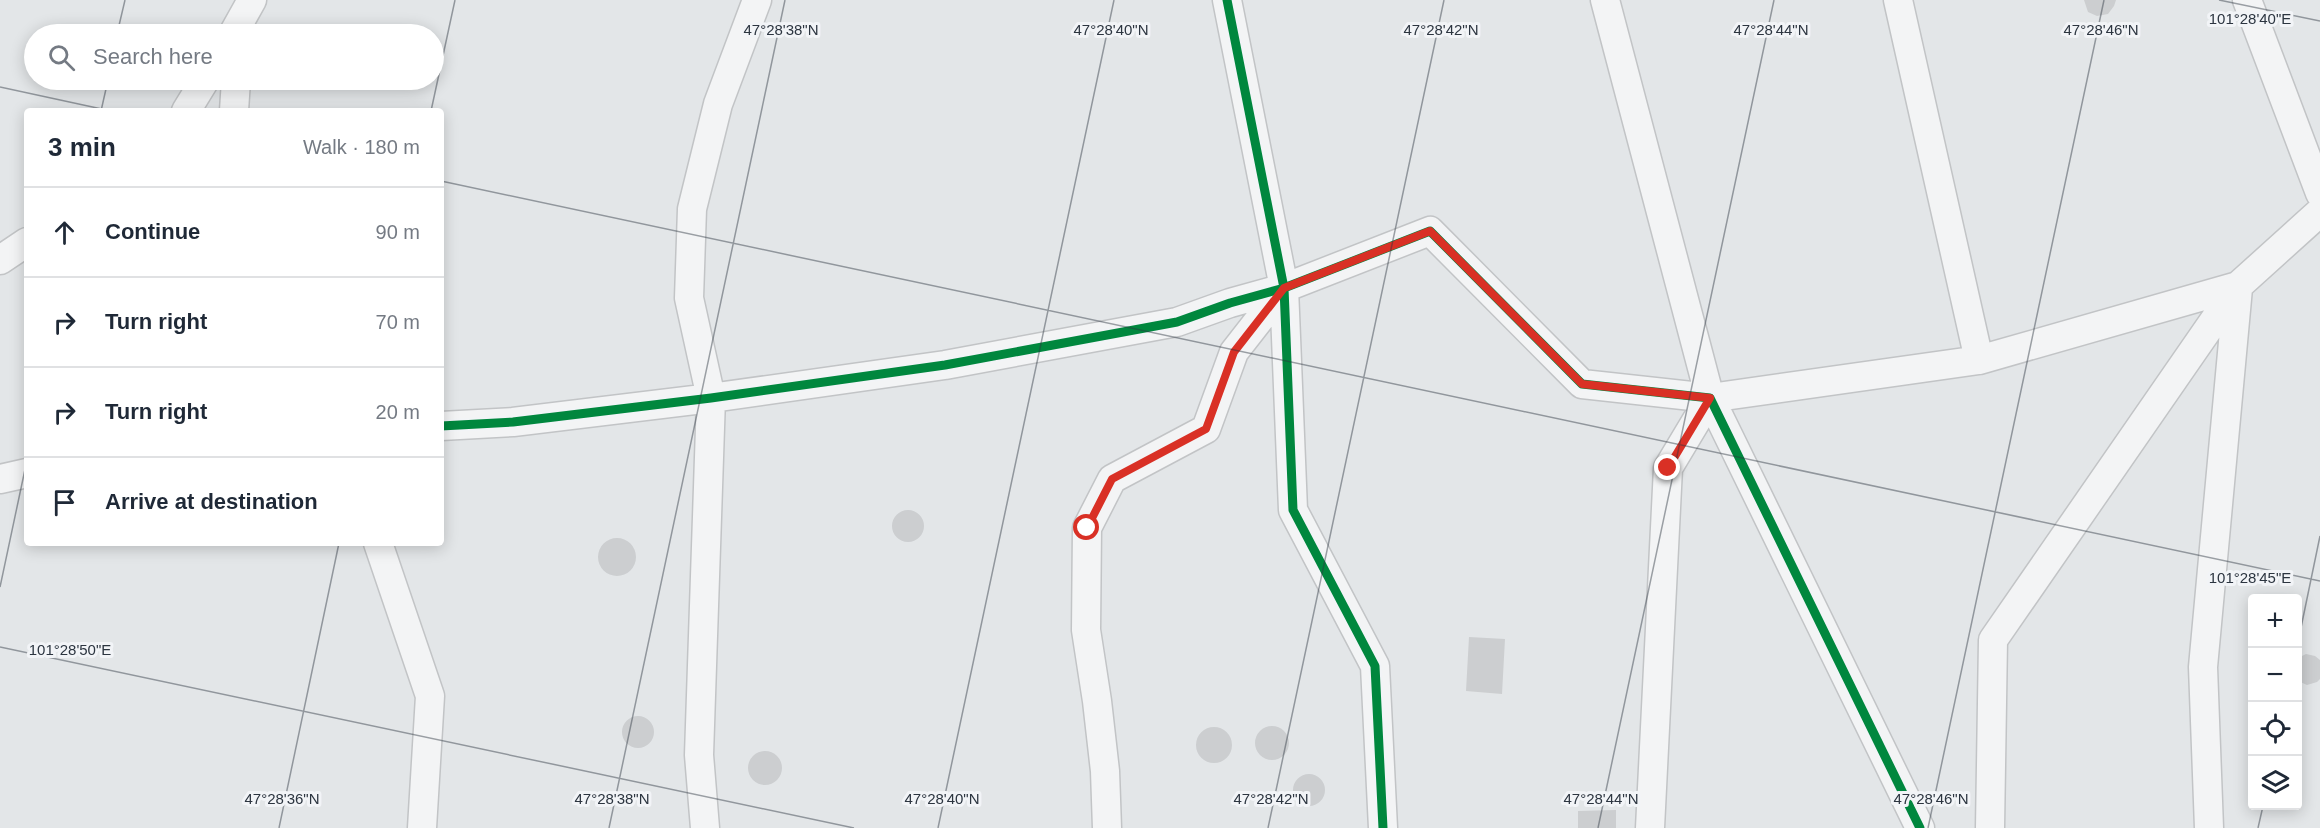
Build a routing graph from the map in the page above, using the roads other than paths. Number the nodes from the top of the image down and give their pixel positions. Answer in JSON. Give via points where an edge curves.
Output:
{"nodes":[{"id":1,"x":757,"y":0,"type":"edge"},
{"id":2,"x":1227,"y":0,"type":"edge"},
{"id":3,"x":1605,"y":0,"type":"edge"},
{"id":4,"x":1898,"y":0,"type":"edge"},
{"id":5,"x":2247,"y":0,"type":"edge"},
{"id":6,"x":199,"y":90,"type":"edge"},
{"id":7,"x":235,"y":90,"type":"edge"},
{"id":8,"x":188,"y":108,"type":"edge"},
{"id":9,"x":234,"y":108,"type":"edge"},
{"id":10,"x":2320,"y":193,"type":"edge"},
{"id":11,"x":2320,"y":212,"type":"edge"},
{"id":12,"x":24,"y":244,"type":"edge"},
{"id":13,"x":0,"y":260,"type":"edge"},
{"id":14,"x":2238,"y":286,"type":"junction"},
{"id":15,"x":1284,"y":288,"type":"junction"},
{"id":16,"x":1979,"y":360,"type":"junction"},
{"id":17,"x":711,"y":398,"type":"junction"},
{"id":18,"x":1710,"y":398,"type":"junction"},
{"id":19,"x":444,"y":426,"type":"edge"},
{"id":20,"x":24,"y":474,"type":"edge"},
{"id":21,"x":0,"y":479,"type":"edge"},
{"id":22,"x":379,"y":546,"type":"edge"},
{"id":23,"x":422,"y":828,"type":"edge"},
{"id":24,"x":705,"y":828,"type":"edge"},
{"id":25,"x":1107,"y":828,"type":"edge"},
{"id":26,"x":1383,"y":828,"type":"edge"},
{"id":27,"x":1650,"y":828,"type":"edge"},
{"id":28,"x":1920,"y":828,"type":"edge"},
{"id":29,"x":1990,"y":828,"type":"edge"},
{"id":30,"x":2209,"y":828,"type":"edge"}],
"edges":[{"from":1,"to":17,"type":"street","via":[[718,104],[692,209],[689,298]]},
{"from":2,"to":15,"type":"street"},
{"from":3,"to":18,"type":"street"},
{"from":4,"to":16,"type":"street"},
{"from":5,"to":10,"type":"street"},
{"from":6,"to":8,"type":"street"},
{"from":7,"to":9,"type":"street"},
{"from":11,"to":14,"type":"street"},
{"from":12,"to":13,"type":"street"},
{"from":14,"to":16,"type":"street"},
{"from":14,"to":29,"type":"street","via":[[1993,640]]},
{"from":14,"to":30,"type":"street","via":[[2203,667]]},
{"from":15,"to":17,"type":"street","via":[[1177,322],[945,364]]},
{"from":15,"to":18,"type":"street","via":[[1430,231],[1582,384]]},
{"from":15,"to":25,"type":"street","via":[[1234,352],[1206,429],[1112,479],[1087,528],[1086,630],[1097,701]]},
{"from":15,"to":26,"type":"street","via":[[1293,510],[1375,666]]},
{"from":16,"to":18,"type":"street"},
{"from":17,"to":19,"type":"street","via":[[513,422]]},
{"from":17,"to":24,"type":"street","via":[[699,755]]},
{"from":18,"to":27,"type":"street","via":[[1668,468]]},
{"from":18,"to":28,"type":"street"},
{"from":20,"to":21,"type":"street"},
{"from":22,"to":23,"type":"street","via":[[430,696]]}]}
